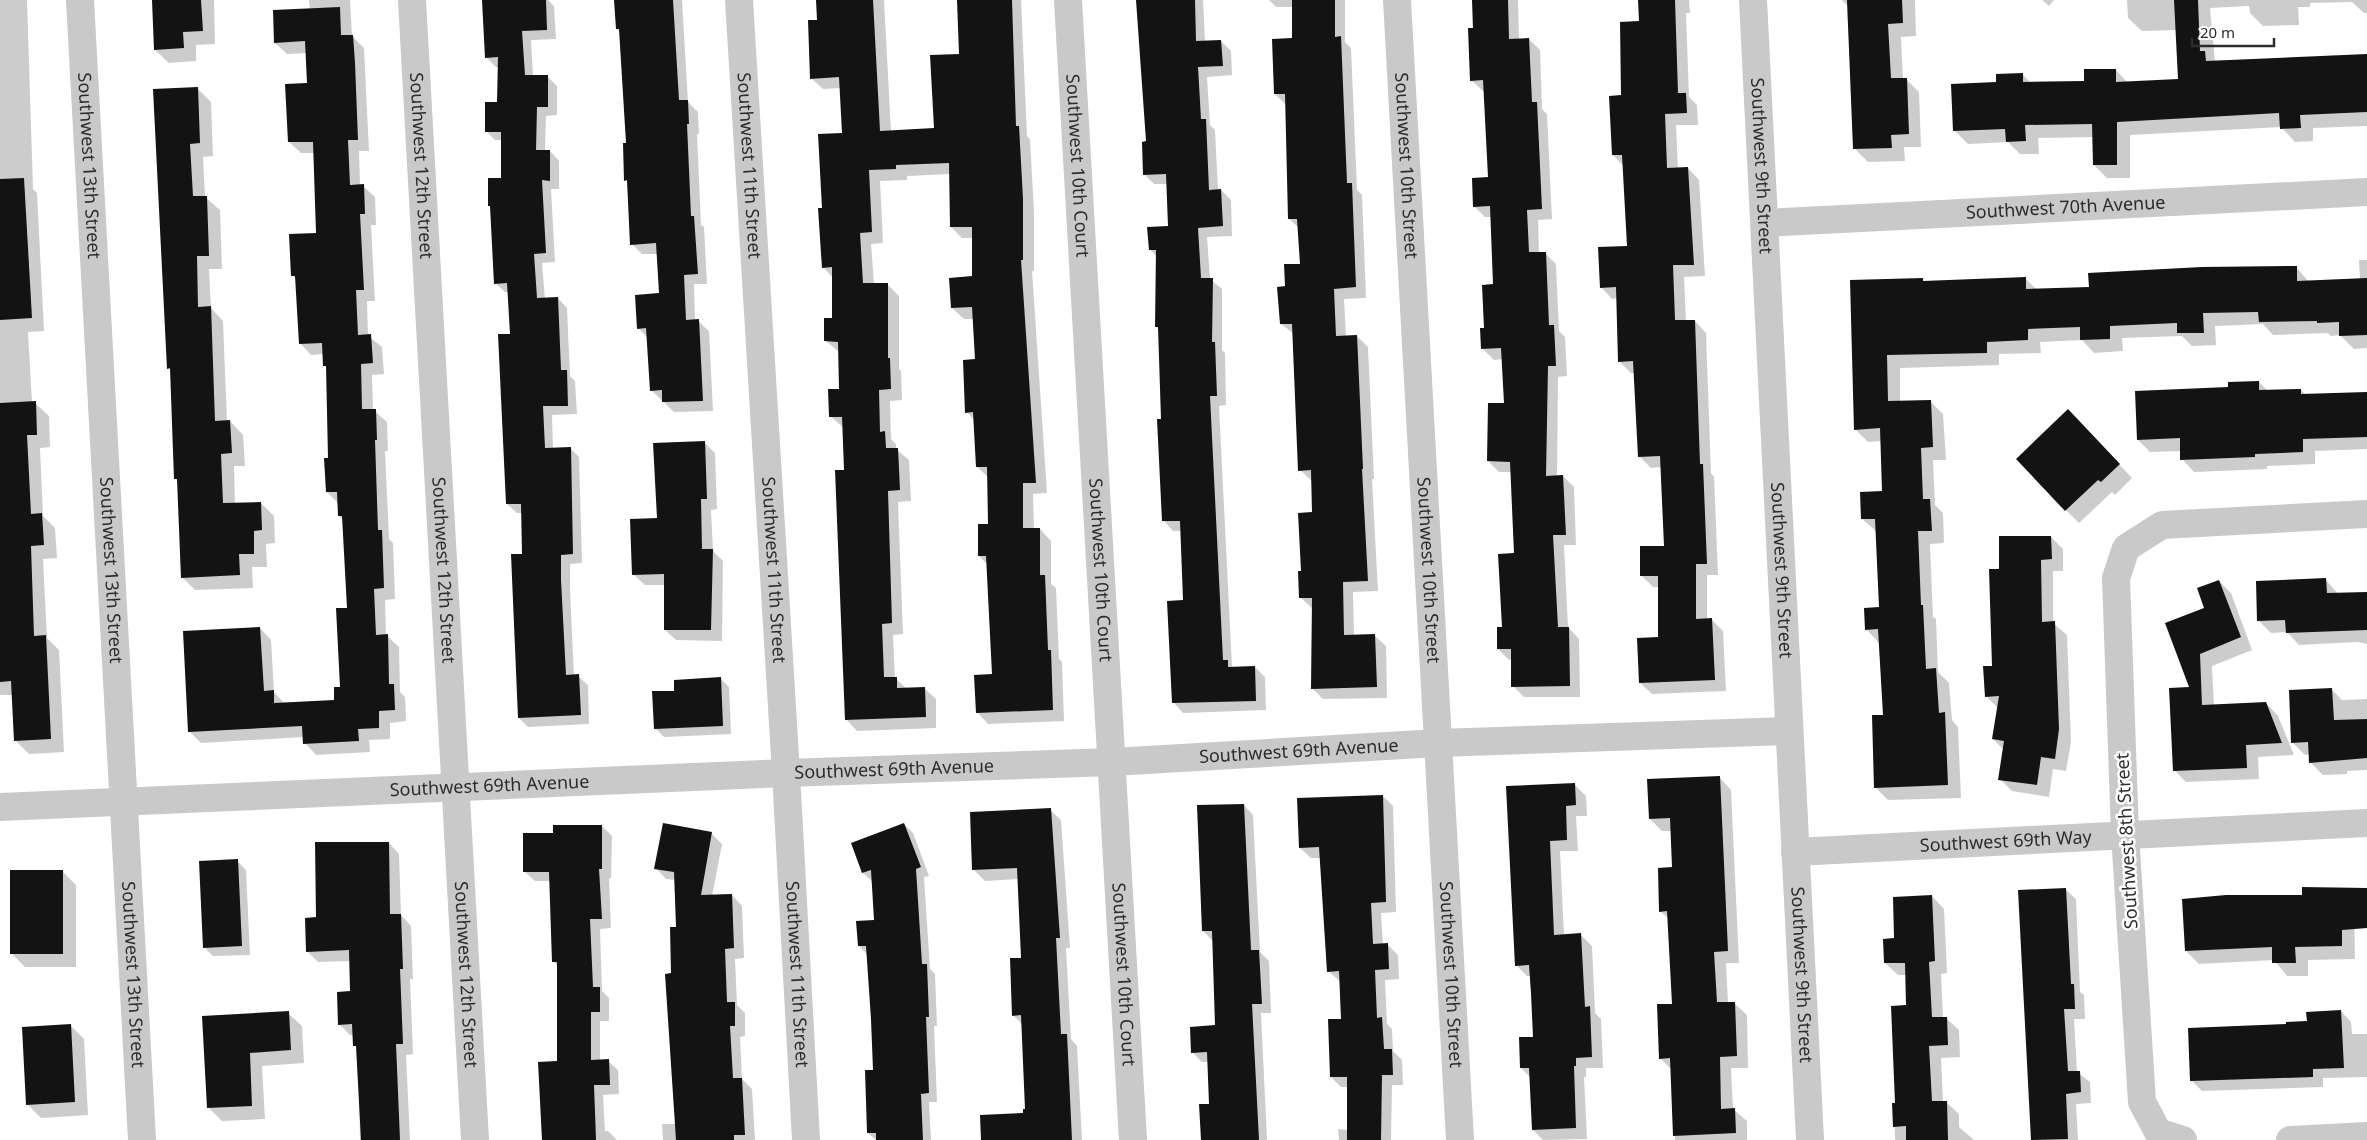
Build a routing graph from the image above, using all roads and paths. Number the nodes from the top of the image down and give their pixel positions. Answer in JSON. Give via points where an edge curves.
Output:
{"nodes":[{"id":1,"x":80,"y":0,"type":"edge"},
{"id":2,"x":412,"y":0,"type":"edge"},
{"id":3,"x":739,"y":0,"type":"edge"},
{"id":4,"x":1068,"y":0,"type":"edge"},
{"id":5,"x":1397,"y":0,"type":"edge"},
{"id":6,"x":1753,"y":0,"type":"edge"},
{"id":7,"x":2367,"y":192,"type":"edge"},
{"id":8,"x":1765,"y":223,"type":"junction"},
{"id":9,"x":2367,"y":514,"type":"edge"},
{"id":10,"x":1789,"y":731,"type":"junction"},
{"id":11,"x":1438,"y":743,"type":"junction"},
{"id":12,"x":1112,"y":762,"type":"junction"},
{"id":13,"x":786,"y":773,"type":"junction"},
{"id":14,"x":456,"y":787,"type":"junction"},
{"id":15,"x":124,"y":801,"type":"junction"},
{"id":16,"x":0,"y":807,"type":"edge"},
{"id":17,"x":2367,"y":824,"type":"edge"},
{"id":18,"x":2126,"y":834,"type":"junction"},
{"id":19,"x":1795,"y":852,"type":"junction"},
{"id":20,"x":2170,"y":1136,"type":"edge"},
{"id":21,"x":2367,"y":1136,"type":"edge"},
{"id":22,"x":142,"y":1140,"type":"edge"},
{"id":23,"x":475,"y":1140,"type":"edge"},
{"id":24,"x":806,"y":1140,"type":"edge"},
{"id":25,"x":1133,"y":1140,"type":"edge"},
{"id":26,"x":1460,"y":1140,"type":"edge"},
{"id":27,"x":1810,"y":1140,"type":"edge"},
{"id":28,"x":2290,"y":1140,"type":"edge"}],
"edges":[{"from":1,"to":15,"type":"street","name":"Southwest 13th Street"},
{"from":2,"to":14,"type":"street","name":"Southwest 12th Street"},
{"from":3,"to":13,"type":"street","name":"Southwest 11th Street"},
{"from":4,"to":12,"type":"street","name":"Southwest 10th Court"},
{"from":5,"to":11,"type":"street","name":"Southwest 10th Street"},
{"from":6,"to":8,"type":"street","name":"Southwest 9th Street"},
{"from":7,"to":8,"type":"street","name":"Southwest 70th Avenue"},
{"from":8,"to":10,"type":"street","name":"Southwest 9th Street"},
{"from":9,"to":18,"type":"street","name":"Southwest 8th Street","via":[[2162,525],[2126,548],[2116,578]]},
{"from":10,"to":11,"type":"street","name":"Southwest 69th Avenue"},
{"from":10,"to":19,"type":"street","name":"Southwest 9th Street"},
{"from":11,"to":12,"type":"street","name":"Southwest 69th Avenue"},
{"from":11,"to":26,"type":"street","name":"Southwest 10th Street"},
{"from":12,"to":13,"type":"street","name":"Southwest 69th Avenue"},
{"from":12,"to":25,"type":"street","name":"Southwest 10th Court"},
{"from":13,"to":14,"type":"street","name":"Southwest 69th Avenue"},
{"from":13,"to":24,"type":"street","name":"Southwest 11th Street"},
{"from":14,"to":15,"type":"street","name":"Southwest 69th Avenue"},
{"from":14,"to":23,"type":"street","name":"Southwest 12th Street"},
{"from":15,"to":16,"type":"street","name":"Southwest 69th Avenue"},
{"from":15,"to":22,"type":"street","name":"Southwest 13th Street"},
{"from":17,"to":18,"type":"street","name":"Southwest 69th Way"},
{"from":18,"to":19,"type":"street","name":"Southwest 69th Way"},
{"from":18,"to":20,"type":"street","name":"Southwest 8th Street","via":[[2142,1102]]},
{"from":19,"to":27,"type":"street","name":"Southwest 9th Street"},
{"from":21,"to":28,"type":"street"}]}
